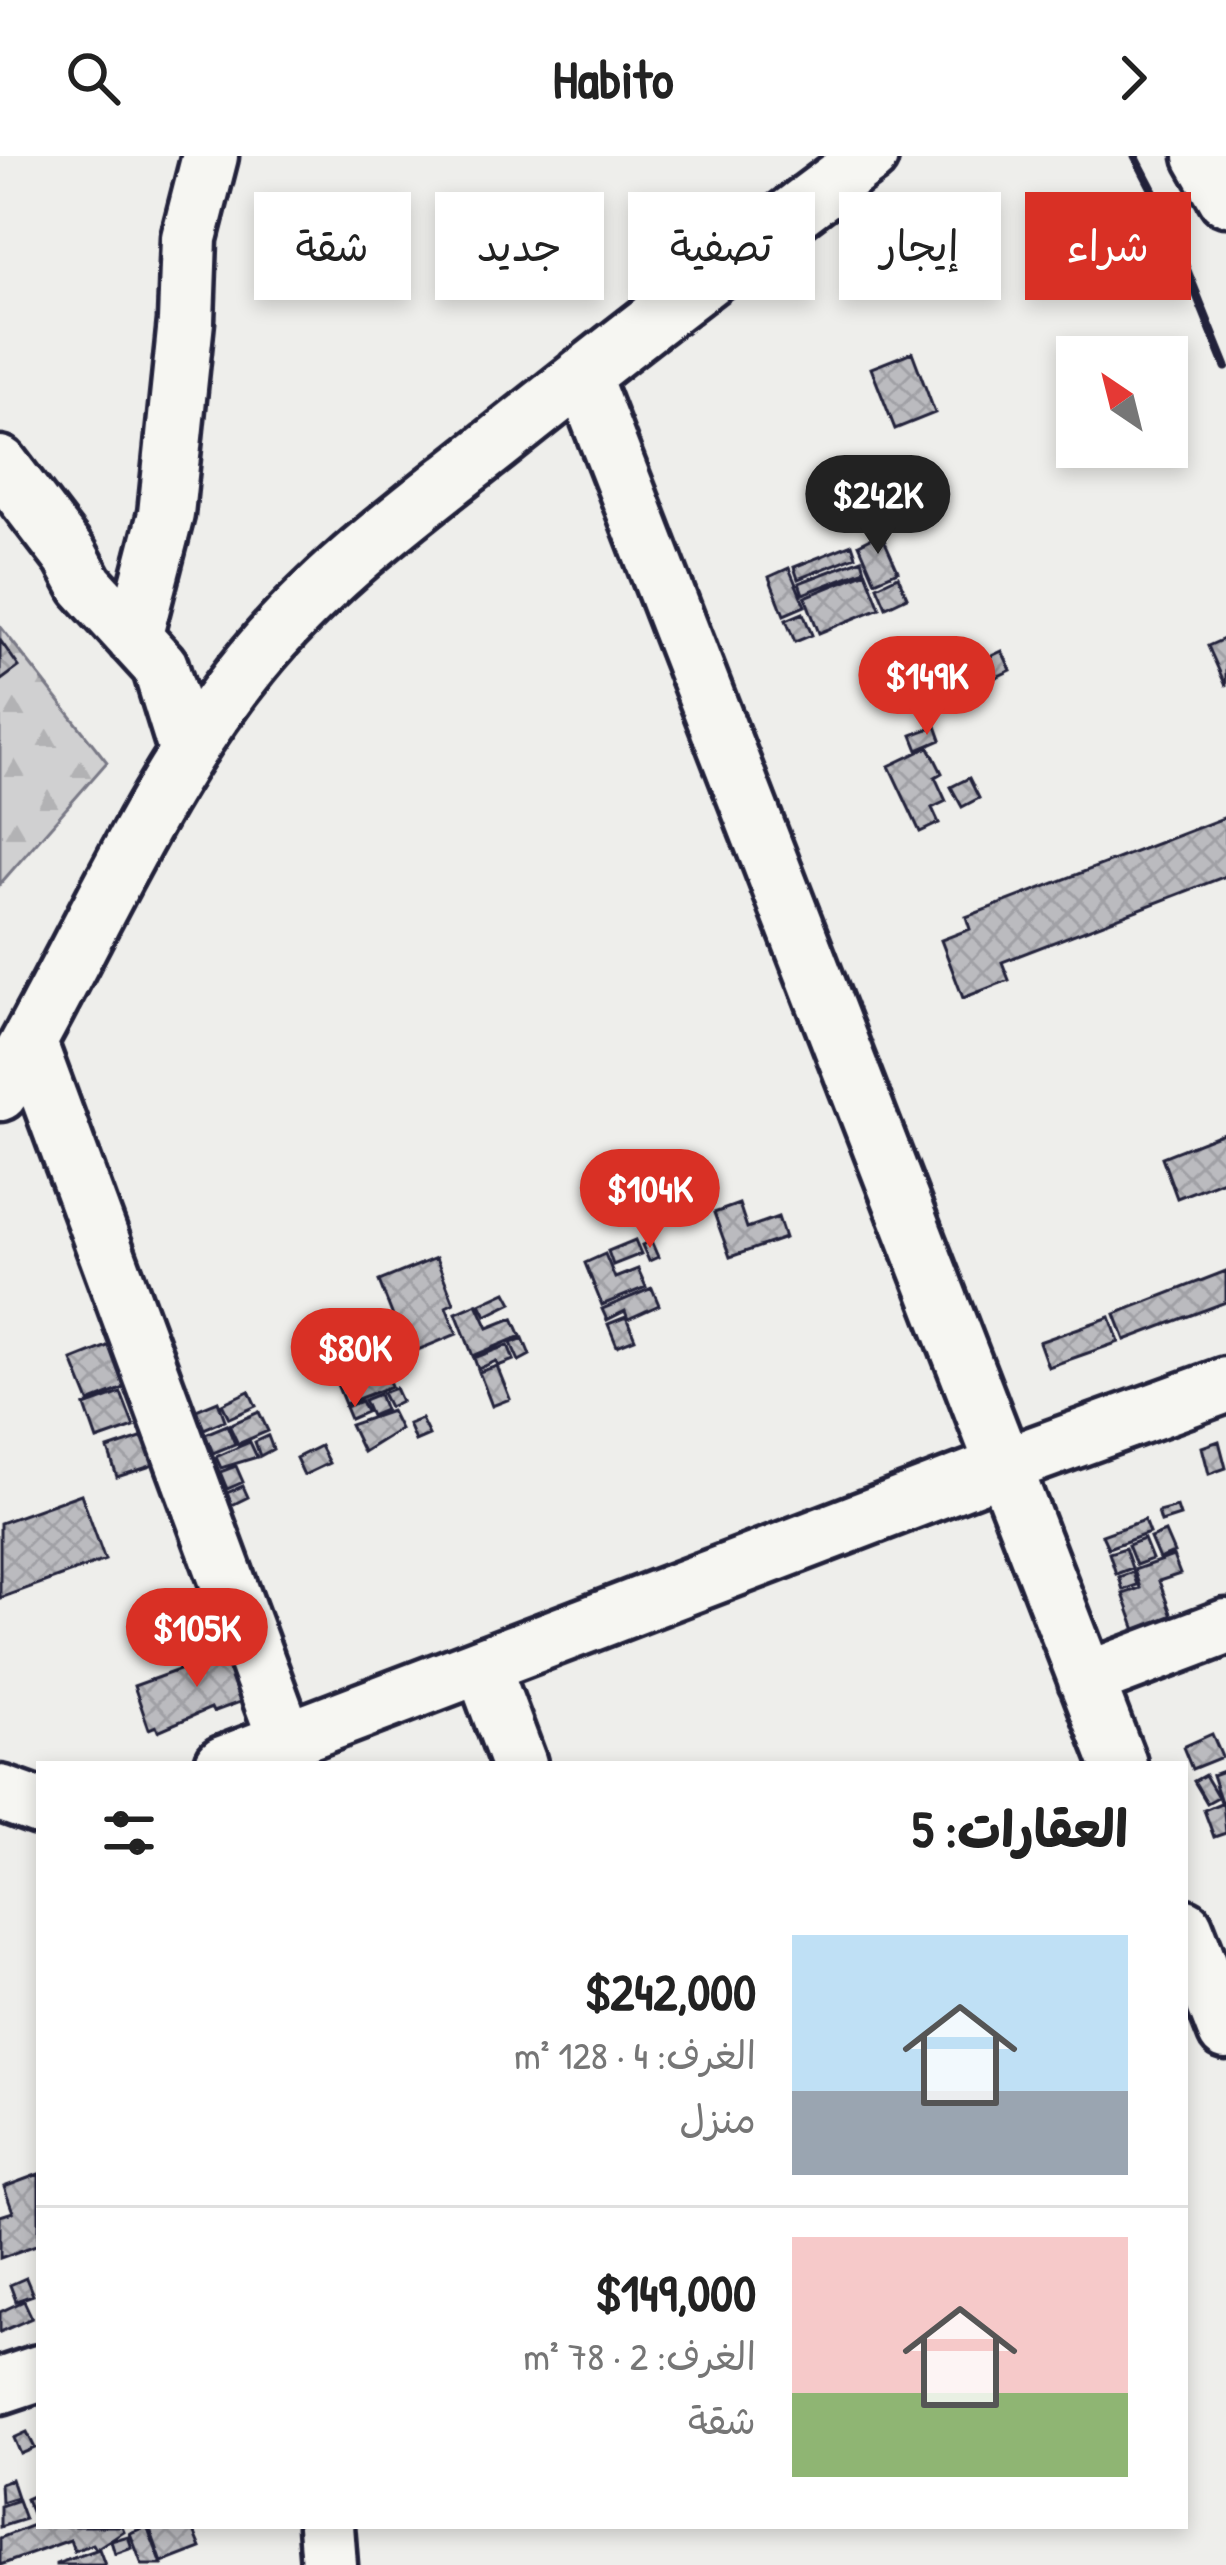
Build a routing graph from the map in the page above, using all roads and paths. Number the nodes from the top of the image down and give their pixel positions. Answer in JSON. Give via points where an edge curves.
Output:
{"nodes":[{"id":1,"x":210,"y":156,"type":"edge"},
{"id":2,"x":870,"y":156,"type":"edge"},
{"id":3,"x":1202,"y":156,"type":"edge"},
{"id":4,"x":1226,"y":198,"type":"edge"},
{"id":5,"x":582,"y":375,"type":"junction"},
{"id":6,"x":0,"y":464,"type":"edge"},
{"id":7,"x":147,"y":652,"type":"junction"},
{"id":8,"x":250,"y":663,"type":"junction"},
{"id":9,"x":187,"y":752,"type":"junction"},
{"id":10,"x":29,"y":1043,"type":"junction"},
{"id":11,"x":0,"y":1093,"type":"edge"},
{"id":12,"x":1226,"y":1385,"type":"edge"},
{"id":13,"x":1003,"y":1466,"type":"junction"},
{"id":14,"x":1226,"y":1627,"type":"edge"},
{"id":15,"x":482,"y":1665,"type":"junction"},
{"id":16,"x":1085,"y":1680,"type":"junction"},
{"id":17,"x":286,"y":1740,"type":"junction"},
{"id":18,"x":231,"y":1761,"type":"edge"},
{"id":19,"x":518,"y":1761,"type":"edge"},
{"id":20,"x":1118,"y":1761,"type":"edge"},
{"id":21,"x":1190,"y":1953,"type":"edge"},
{"id":22,"x":1225,"y":2028,"type":"edge"},
{"id":23,"x":36,"y":2374,"type":"edge"},
{"id":24,"x":0,"y":2386,"type":"edge"},
{"id":25,"x":326,"y":2529,"type":"edge"},
{"id":26,"x":329,"y":2565,"type":"edge"}],
"edges":[{"from":1,"to":7,"type":"street","via":[[190,238]]},
{"from":2,"to":5,"type":"street"},
{"from":3,"to":4,"type":"street"},
{"from":5,"to":8,"type":"street","via":[[350,560]]},
{"from":5,"to":13,"type":"street"},
{"from":6,"to":7,"type":"street","via":[[86,585]]},
{"from":7,"to":8,"type":"street"},
{"from":7,"to":9,"type":"street"},
{"from":8,"to":9,"type":"street"},
{"from":9,"to":10,"type":"street"},
{"from":10,"to":11,"type":"street"},
{"from":10,"to":17,"type":"street"},
{"from":12,"to":13,"type":"street"},
{"from":13,"to":15,"type":"street"},
{"from":13,"to":16,"type":"street"},
{"from":14,"to":16,"type":"street"},
{"from":15,"to":17,"type":"street"},
{"from":15,"to":19,"type":"street"},
{"from":16,"to":20,"type":"street"},
{"from":17,"to":18,"type":"street"},
{"from":21,"to":22,"type":"street"},
{"from":23,"to":24,"type":"street"},
{"from":25,"to":26,"type":"street"}]}
